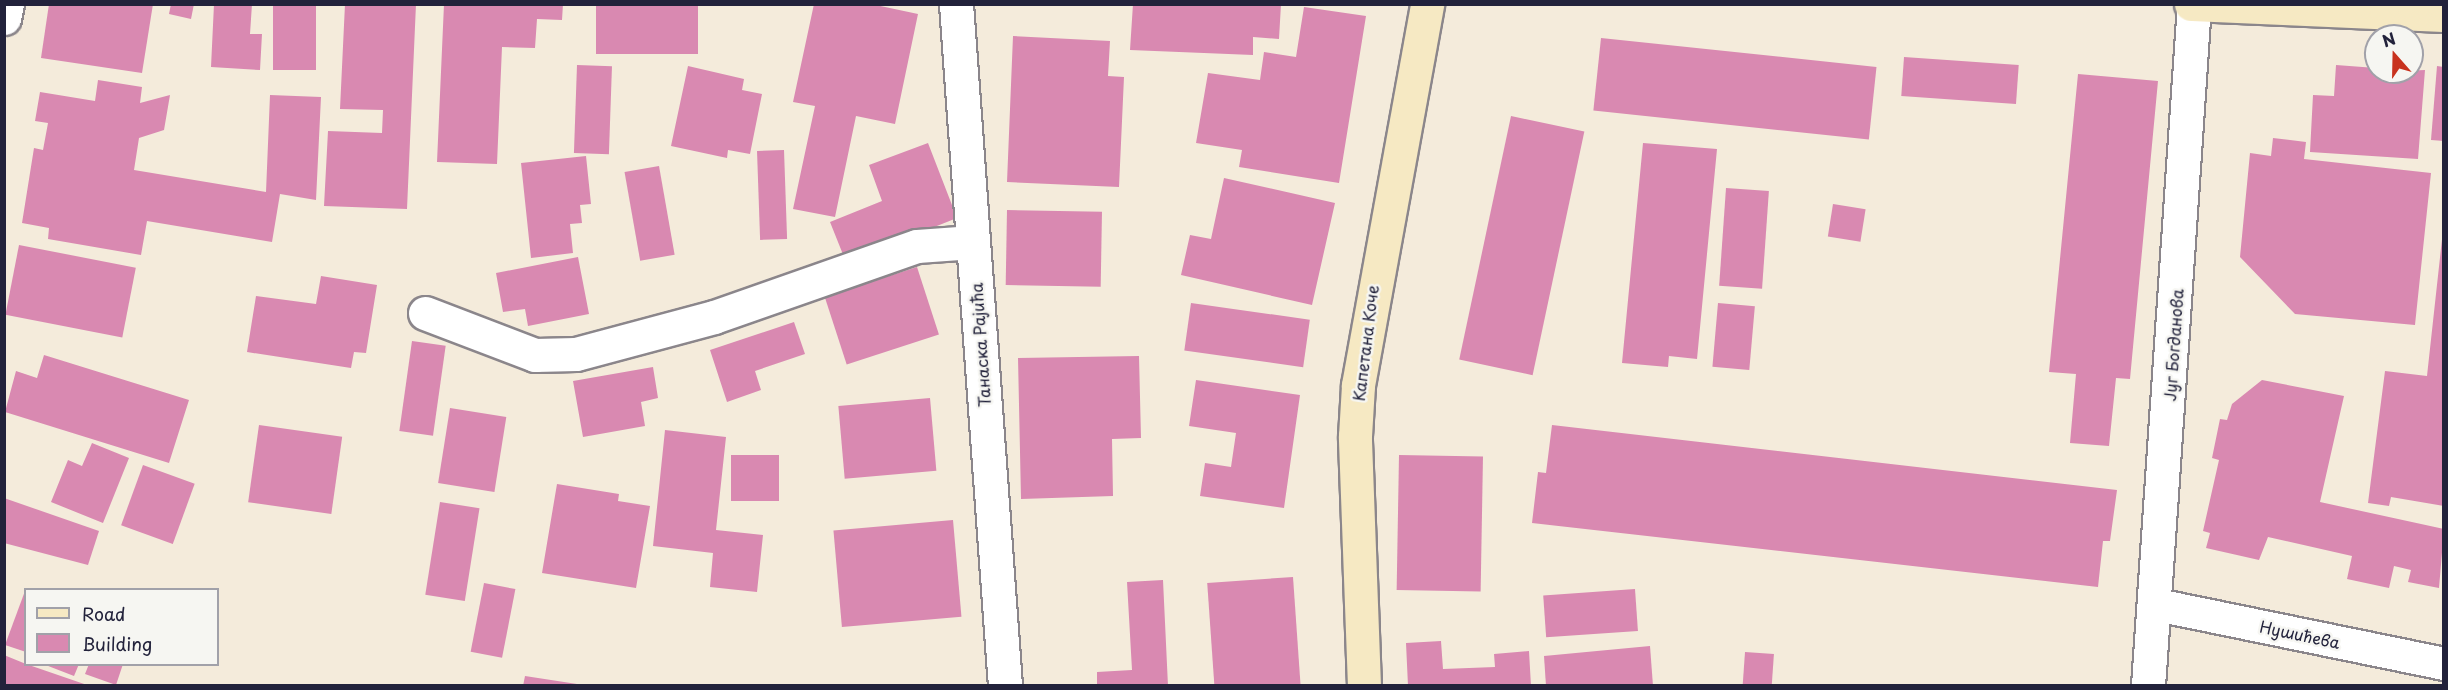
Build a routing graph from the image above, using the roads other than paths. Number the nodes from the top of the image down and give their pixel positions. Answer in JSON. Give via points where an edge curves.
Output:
{"nodes":[{"id":1,"x":7,"y":4,"type":"edge"},
{"id":2,"x":956,"y":4,"type":"edge"},
{"id":3,"x":1427,"y":4,"type":"edge"},
{"id":4,"x":2193,"y":5,"type":"edge"},
{"id":5,"x":2444,"y":15,"type":"edge"},
{"id":6,"x":4,"y":18,"type":"edge"},
{"id":7,"x":973,"y":242,"type":"junction"},
{"id":8,"x":425,"y":313,"type":"dead end"},
{"id":9,"x":2157,"y":605,"type":"junction"},
{"id":10,"x":2444,"y":664,"type":"edge"},
{"id":11,"x":1005,"y":686,"type":"edge"},
{"id":12,"x":1364,"y":686,"type":"edge"},
{"id":13,"x":2148,"y":686,"type":"edge"}],
"edges":[{"from":1,"to":6,"type":"street"},
{"from":2,"to":7,"type":"street","name":"Танаска Рајића"},
{"from":3,"to":12,"type":"main road","name":"Капетана Коче","via":[[1358,385]]},
{"from":4,"to":5,"type":"main road"},
{"from":4,"to":9,"type":"street","name":"Југ Богданова"},
{"from":7,"to":8,"type":"street","via":[[917,246],[714,317],[576,354],[535,356]]},
{"from":7,"to":11,"type":"street","name":"Танаска Рајића"},
{"from":9,"to":10,"type":"street","name":"Нушићева"},
{"from":9,"to":13,"type":"street","name":"Југ Богданова"}]}
